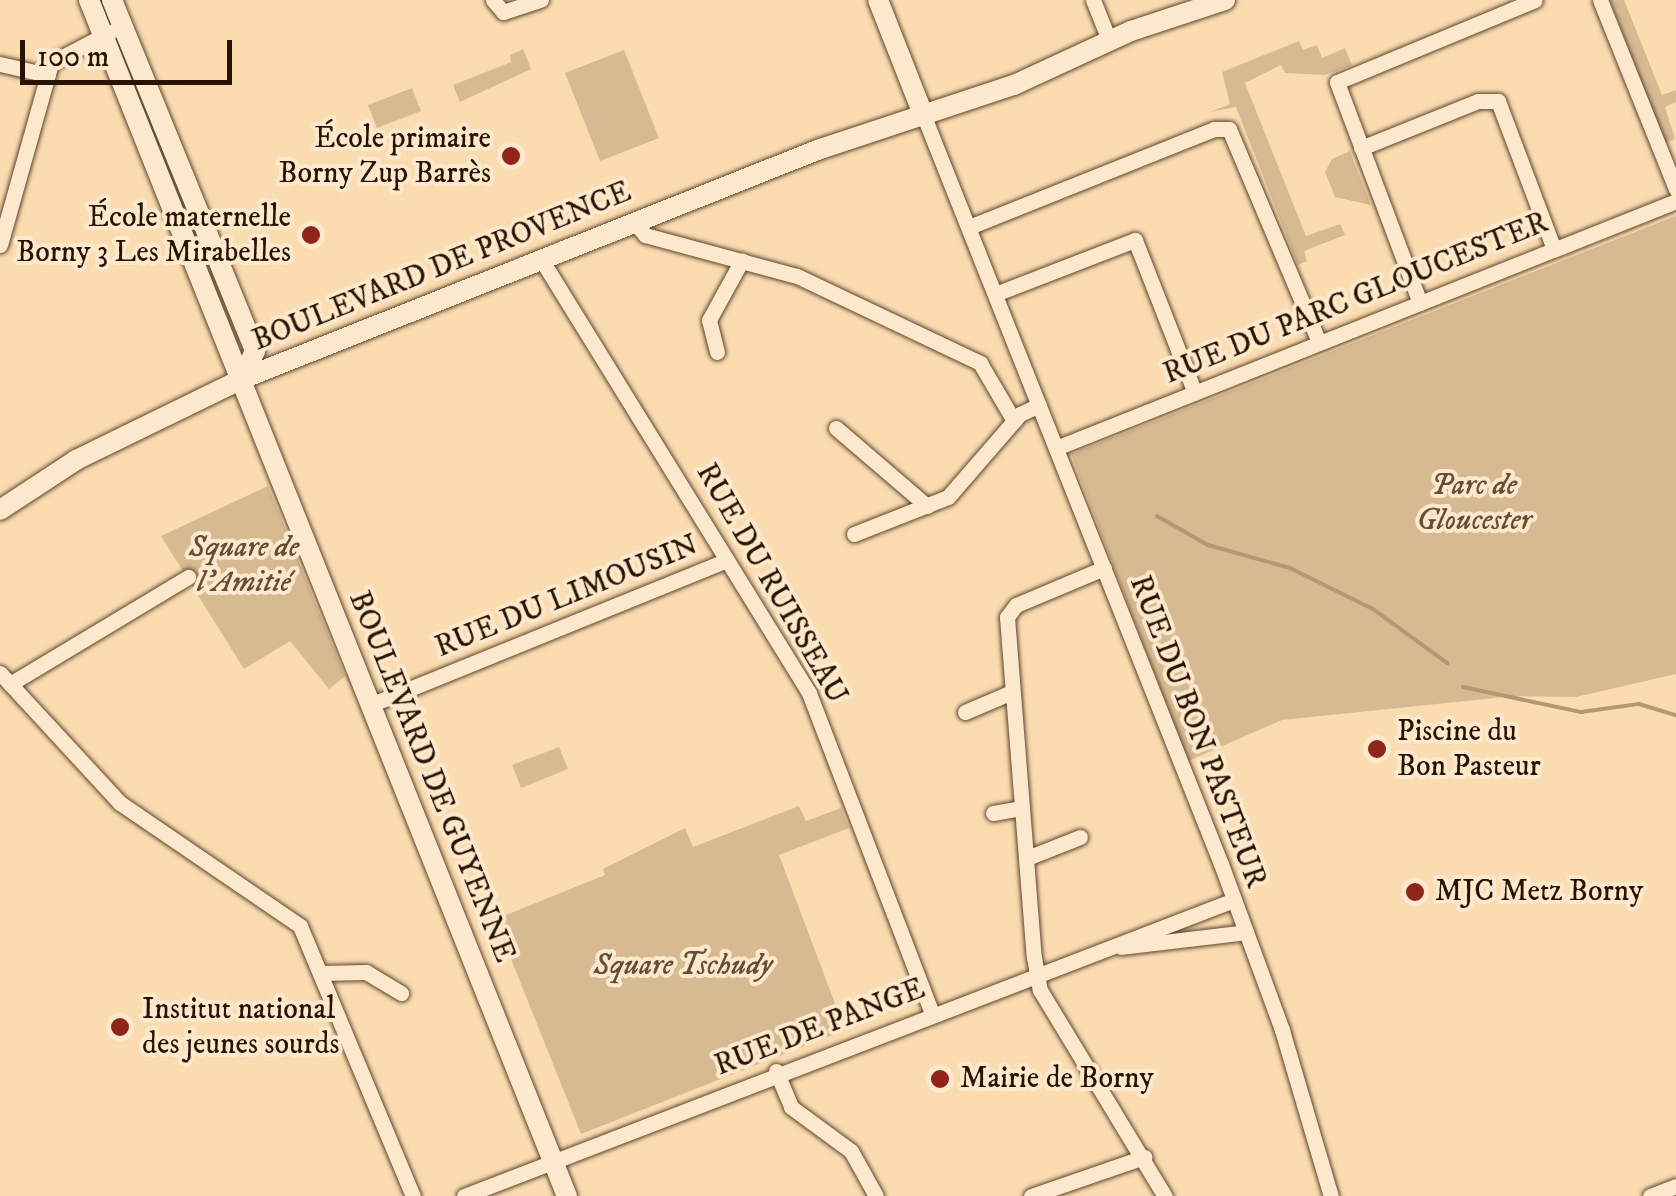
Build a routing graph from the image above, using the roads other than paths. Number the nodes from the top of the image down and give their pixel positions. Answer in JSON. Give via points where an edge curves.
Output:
{"nodes":[{"id":1,"x":89,"y":0,"type":"edge"},
{"id":2,"x":542,"y":0,"type":"edge"},
{"id":3,"x":878,"y":0,"type":"edge"},
{"id":4,"x":1093,"y":0,"type":"edge"},
{"id":5,"x":1225,"y":0,"type":"edge"},
{"id":6,"x":1535,"y":0,"type":"edge"},
{"id":7,"x":1600,"y":0,"type":"edge"},
{"id":8,"x":115,"y":5,"type":"edge"},
{"id":9,"x":498,"y":6,"type":"edge"},
{"id":10,"x":107,"y":34,"type":"junction"},
{"id":11,"x":1109,"y":40,"type":"junction"},
{"id":12,"x":0,"y":64,"type":"edge"},
{"id":13,"x":48,"y":76,"type":"junction"},
{"id":14,"x":924,"y":114,"type":"junction"},
{"id":15,"x":1360,"y":148,"type":"junction"},
{"id":16,"x":167,"y":158,"type":"junction"},
{"id":17,"x":1676,"y":189,"type":"edge"},
{"id":18,"x":1676,"y":201,"type":"edge"},
{"id":19,"x":635,"y":222,"type":"junction"},
{"id":20,"x":969,"y":227,"type":"junction"},
{"id":21,"x":0,"y":245,"type":"edge"},
{"id":22,"x":1554,"y":249,"type":"junction"},
{"id":23,"x":541,"y":259,"type":"junction"},
{"id":24,"x":742,"y":260,"type":"junction"},
{"id":25,"x":995,"y":294,"type":"junction"},
{"id":26,"x":1420,"y":303,"type":"junction"},
{"id":27,"x":1319,"y":342,"type":"junction"},
{"id":28,"x":717,"y":352,"type":"dead end"},
{"id":29,"x":242,"y":379,"type":"junction"},
{"id":30,"x":1194,"y":393,"type":"junction"},
{"id":31,"x":1039,"y":405,"type":"junction"},
{"id":32,"x":1014,"y":421,"type":"junction"},
{"id":33,"x":836,"y":428,"type":"dead end"},
{"id":34,"x":1056,"y":448,"type":"junction"},
{"id":35,"x":928,"y":506,"type":"junction"},
{"id":36,"x":0,"y":510,"type":"edge"},
{"id":37,"x":854,"y":534,"type":"dead end"},
{"id":38,"x":727,"y":560,"type":"junction"},
{"id":39,"x":1104,"y":568,"type":"junction"},
{"id":40,"x":188,"y":576,"type":"dead end"},
{"id":41,"x":5,"y":679,"type":"edge"},
{"id":42,"x":1012,"y":692,"type":"junction"},
{"id":43,"x":370,"y":706,"type":"junction"},
{"id":44,"x":965,"y":712,"type":"dead end"},
{"id":45,"x":1021,"y":808,"type":"junction"},
{"id":46,"x":993,"y":814,"type":"dead end"},
{"id":47,"x":1080,"y":838,"type":"dead end"},
{"id":48,"x":1027,"y":858,"type":"junction"},
{"id":49,"x":1234,"y":900,"type":"junction"},
{"id":50,"x":1246,"y":932,"type":"junction"},
{"id":51,"x":1107,"y":948,"type":"junction"},
{"id":52,"x":322,"y":974,"type":"junction"},
{"id":53,"x":1036,"y":976,"type":"junction"},
{"id":54,"x":401,"y":993,"type":"dead end"},
{"id":55,"x":932,"y":1014,"type":"junction"},
{"id":56,"x":776,"y":1072,"type":"junction"},
{"id":57,"x":1144,"y":1158,"type":"junction"},
{"id":58,"x":553,"y":1161,"type":"junction"},
{"id":59,"x":1676,"y":1186,"type":"edge"},
{"id":60,"x":413,"y":1196,"type":"edge"},
{"id":61,"x":464,"y":1196,"type":"edge"},
{"id":62,"x":567,"y":1196,"type":"edge"},
{"id":63,"x":876,"y":1196,"type":"edge"},
{"id":64,"x":1031,"y":1196,"type":"edge"},
{"id":65,"x":1164,"y":1196,"type":"edge"},
{"id":66,"x":1331,"y":1196,"type":"edge"},
{"id":67,"x":1650,"y":1196,"type":"edge"}],
"edges":[{"from":1,"to":10,"type":"street","name":"BOULEVARD DE GUYENNE"},
{"from":2,"to":9,"type":"street"},
{"from":3,"to":14,"type":"street"},
{"from":4,"to":11,"type":"street"},
{"from":5,"to":11,"type":"street","name":"BOULEVARD DE PROVENCE"},
{"from":6,"to":15,"type":"street","via":[[1340,79],[1337,90]]},
{"from":7,"to":17,"type":"street"},
{"from":8,"to":10,"type":"street"},
{"from":8,"to":16,"type":"street","name":"BOULEVARD DE GUYENNE"},
{"from":10,"to":13,"type":"street","via":[[66,50]]},
{"from":10,"to":16,"type":"street","name":"BOULEVARD DE GUYENNE"},
{"from":11,"to":14,"type":"street","name":"BOULEVARD DE PROVENCE","via":[[1026,80]]},
{"from":12,"to":13,"type":"street"},
{"from":13,"to":21,"type":"street"},
{"from":14,"to":19,"type":"street","name":"BOULEVARD DE PROVENCE"},
{"from":14,"to":20,"type":"street","name":"RUE DU BON PASTEUR"},
{"from":15,"to":22,"type":"street","via":[[1478,101],[1498,100]]},
{"from":15,"to":26,"type":"street"},
{"from":16,"to":29,"type":"street","name":"BOULEVARD DE GUYENNE"},
{"from":18,"to":22,"type":"street","name":"RUE DU PARC GLOUCESTER"},
{"from":19,"to":23,"type":"street","name":"BOULEVARD DE PROVENCE"},
{"from":19,"to":24,"type":"street","via":[[646,235]]},
{"from":20,"to":25,"type":"street","name":"RUE DU BON PASTEUR"},
{"from":20,"to":27,"type":"street","via":[[1214,129],[1229,129]]},
{"from":22,"to":26,"type":"street","name":"RUE DU PARC GLOUCESTER"},
{"from":23,"to":29,"type":"street","name":"BOULEVARD DE PROVENCE"},
{"from":23,"to":38,"type":"street","name":"RUE DU RUISSEAU"},
{"from":24,"to":28,"type":"street","via":[[737,280],[709,320]]},
{"from":24,"to":32,"type":"street","via":[[840,294],[980,363]]},
{"from":25,"to":30,"type":"street","via":[[1135,240]]},
{"from":25,"to":31,"type":"street","name":"RUE DU BON PASTEUR"},
{"from":26,"to":27,"type":"street","name":"RUE DU PARC GLOUCESTER"},
{"from":27,"to":30,"type":"street","name":"RUE DU PARC GLOUCESTER"},
{"from":29,"to":36,"type":"street","name":"BOULEVARD DE PROVENCE","via":[[76,460]]},
{"from":29,"to":43,"type":"street","name":"BOULEVARD DE GUYENNE"},
{"from":30,"to":34,"type":"street","name":"RUE DU PARC GLOUCESTER"},
{"from":31,"to":32,"type":"street"},
{"from":31,"to":34,"type":"street","name":"RUE DU BON PASTEUR"},
{"from":32,"to":35,"type":"street","via":[[955,491]]},
{"from":33,"to":35,"type":"street"},
{"from":34,"to":39,"type":"street","name":"RUE DU BON PASTEUR"},
{"from":35,"to":37,"type":"street"},
{"from":38,"to":43,"type":"street","name":"RUE DU LIMOUSIN"},
{"from":38,"to":55,"type":"street","name":"RUE DU RUISSEAU","via":[[808,693]]},
{"from":39,"to":42,"type":"street","via":[[1012,608],[1006,623]]},
{"from":39,"to":49,"type":"street","name":"RUE DU BON PASTEUR"},
{"from":40,"to":41,"type":"street"},
{"from":41,"to":52,"type":"street","via":[[120,802],[300,926]]},
{"from":42,"to":44,"type":"street"},
{"from":42,"to":45,"type":"street"},
{"from":43,"to":58,"type":"street","name":"BOULEVARD DE GUYENNE"},
{"from":45,"to":46,"type":"street"},
{"from":45,"to":48,"type":"street"},
{"from":47,"to":48,"type":"street"},
{"from":48,"to":53,"type":"street"},
{"from":49,"to":50,"type":"street","name":"RUE DU BON PASTEUR"},
{"from":49,"to":51,"type":"street","name":"RUE DE PANGE"},
{"from":50,"to":51,"type":"street","name":"RUE DE PANGE"},
{"from":50,"to":66,"type":"street","name":"RUE DU BON PASTEUR"},
{"from":51,"to":53,"type":"street","name":"RUE DE PANGE"},
{"from":52,"to":54,"type":"street","via":[[366,972]]},
{"from":52,"to":60,"type":"street"},
{"from":53,"to":55,"type":"street","name":"RUE DE PANGE"},
{"from":53,"to":57,"type":"street","via":[[1092,1081]]},
{"from":55,"to":56,"type":"street","name":"RUE DE PANGE"},
{"from":56,"to":58,"type":"street","name":"RUE DE PANGE"},
{"from":56,"to":63,"type":"street","via":[[791,1106],[851,1151]]},
{"from":57,"to":64,"type":"street"},
{"from":57,"to":65,"type":"street"},
{"from":58,"to":61,"type":"street","name":"RUE DE PANGE"},
{"from":58,"to":62,"type":"street","name":"BOULEVARD DE GUYENNE"},
{"from":59,"to":67,"type":"street"}]}
